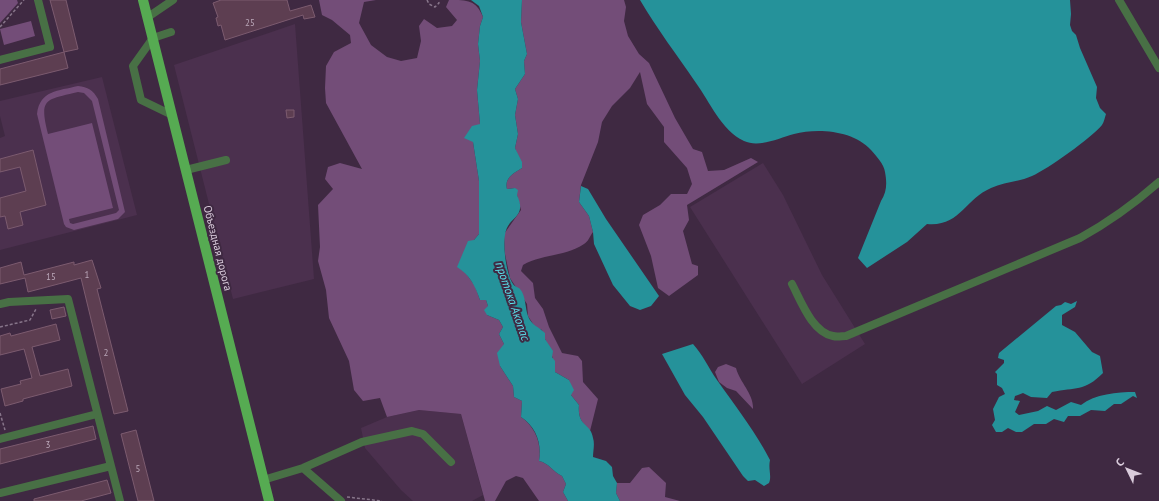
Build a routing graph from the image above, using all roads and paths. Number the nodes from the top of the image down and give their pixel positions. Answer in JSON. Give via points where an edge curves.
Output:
{"nodes":[{"id":1,"x":24,"y":0,"type":"edge"},
{"id":2,"x":38,"y":0,"type":"edge"},
{"id":3,"x":143,"y":0,"type":"edge"},
{"id":4,"x":173,"y":0,"type":"edge"},
{"id":5,"x":427,"y":0,"type":"edge"},
{"id":6,"x":438,"y":0,"type":"edge"},
{"id":7,"x":1120,"y":0,"type":"edge"},
{"id":8,"x":148,"y":17,"type":"junction"},
{"id":9,"x":0,"y":27,"type":"edge"},
{"id":10,"x":171,"y":32,"type":"dead end"},
{"id":11,"x":153,"y":38,"type":"junction"},
{"id":12,"x":0,"y":60,"type":"edge"},
{"id":13,"x":1159,"y":68,"type":"edge"},
{"id":14,"x":172,"y":115,"type":"junction"},
{"id":15,"x":226,"y":160,"type":"dead end"},
{"id":16,"x":186,"y":170,"type":"junction"},
{"id":17,"x":1159,"y":182,"type":"edge"},
{"id":18,"x":792,"y":284,"type":"dead end"},
{"id":19,"x":42,"y":300,"type":"junction"},
{"id":20,"x":0,"y":304,"type":"edge"},
{"id":21,"x":0,"y":327,"type":"edge"},
{"id":22,"x":0,"y":413,"type":"edge"},
{"id":23,"x":97,"y":414,"type":"junction"},
{"id":24,"x":3,"y":439,"type":"edge"},
{"id":25,"x":451,"y":462,"type":"dead end"},
{"id":26,"x":111,"y":466,"type":"junction"},
{"id":27,"x":303,"y":468,"type":"junction"},
{"id":28,"x":263,"y":480,"type":"junction"},
{"id":29,"x":0,"y":493,"type":"edge"},
{"id":30,"x":339,"y":499,"type":"edge"},
{"id":31,"x":120,"y":501,"type":"edge"},
{"id":32,"x":269,"y":501,"type":"edge"},
{"id":33,"x":382,"y":501,"type":"edge"}],
"edges":[{"from":1,"to":9,"type":"path"},
{"from":2,"to":12,"type":"lane","via":[[50,47]]},
{"from":3,"to":8,"type":"main road","name":"Объездная дорога"},
{"from":4,"to":8,"type":"lane"},
{"from":5,"to":6,"type":"path","via":[[435,7],[439,3]]},
{"from":7,"to":13,"type":"lane"},
{"from":8,"to":11,"type":"main road","name":"Объездная дорога"},
{"from":10,"to":11,"type":"lane"},
{"from":11,"to":14,"type":"main road","name":"Объездная дорога"},
{"from":11,"to":14,"type":"lane","via":[[133,66],[141,100]]},
{"from":14,"to":16,"type":"main road","name":"Объездная дорога"},
{"from":15,"to":16,"type":"lane"},
{"from":16,"to":28,"type":"main road","name":"Объездная дорога"},
{"from":17,"to":18,"type":"lane","via":[[1134,204],[1080,238],[846,336],[829,334],[815,324]]},
{"from":19,"to":20,"type":"lane"},
{"from":19,"to":21,"type":"path","via":[[30,320]]},
{"from":19,"to":23,"type":"lane","via":[[68,299]]},
{"from":22,"to":24,"type":"path"},
{"from":23,"to":24,"type":"lane"},
{"from":23,"to":26,"type":"lane"},
{"from":25,"to":27,"type":"lane","via":[[423,434],[412,431],[362,442]]},
{"from":26,"to":29,"type":"lane"},
{"from":26,"to":31,"type":"lane"},
{"from":27,"to":28,"type":"lane"},
{"from":27,"to":30,"type":"lane"},
{"from":28,"to":32,"type":"main road","name":"Объездная дорога"},
{"from":30,"to":33,"type":"path"}]}
